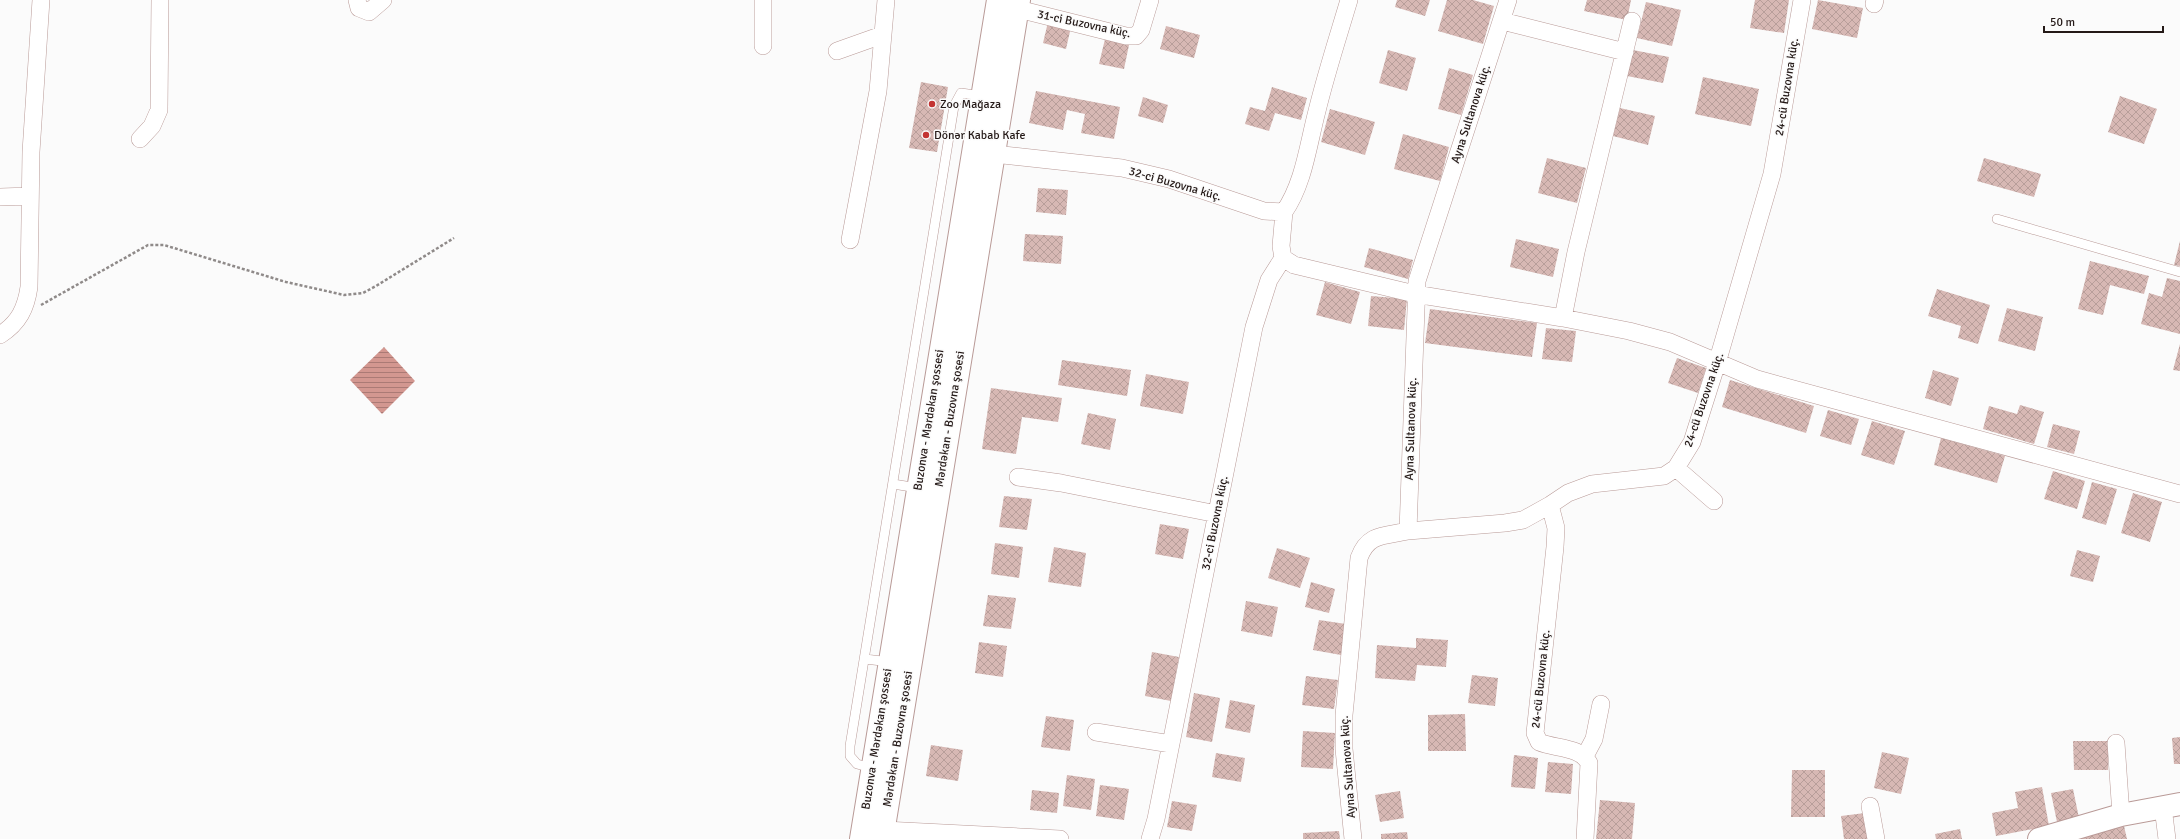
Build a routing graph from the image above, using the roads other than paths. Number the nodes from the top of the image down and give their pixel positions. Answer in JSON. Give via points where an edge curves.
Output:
{"nodes":[{"id":1,"x":41,"y":0,"type":"edge"},
{"id":2,"x":160,"y":0,"type":"edge"},
{"id":3,"x":357,"y":0,"type":"edge"},
{"id":4,"x":383,"y":0,"type":"edge"},
{"id":5,"x":763,"y":0,"type":"edge"},
{"id":6,"x":886,"y":0,"type":"edge"},
{"id":7,"x":998,"y":0,"type":"edge"},
{"id":8,"x":1150,"y":0,"type":"edge"},
{"id":9,"x":1349,"y":0,"type":"edge"},
{"id":10,"x":1508,"y":0,"type":"edge"},
{"id":11,"x":1802,"y":0,"type":"edge"},
{"id":12,"x":1018,"y":5,"type":"edge"},
{"id":13,"x":1502,"y":21,"type":"junction"},
{"id":14,"x":1632,"y":21,"type":"dead end"},
{"id":15,"x":882,"y":34,"type":"junction"},
{"id":16,"x":763,"y":46,"type":"dead end"},
{"id":17,"x":837,"y":51,"type":"dead end"},
{"id":18,"x":1625,"y":52,"type":"junction"},
{"id":19,"x":982,"y":96,"type":"junction"},
{"id":20,"x":140,"y":139,"type":"dead end"},
{"id":21,"x":994,"y":154,"type":"junction"},
{"id":22,"x":30,"y":196,"type":"junction"},
{"id":23,"x":0,"y":197,"type":"edge"},
{"id":24,"x":1284,"y":212,"type":"junction"},
{"id":25,"x":1997,"y":219,"type":"dead end"},
{"id":26,"x":850,"y":240,"type":"dead end"},
{"id":27,"x":1283,"y":258,"type":"junction"},
{"id":28,"x":2180,"y":272,"type":"edge"},
{"id":29,"x":1415,"y":294,"type":"junction"},
{"id":30,"x":1562,"y":318,"type":"junction"},
{"id":31,"x":0,"y":335,"type":"edge"},
{"id":32,"x":1718,"y":363,"type":"junction"},
{"id":33,"x":1676,"y":468,"type":"junction"},
{"id":34,"x":1018,"y":477,"type":"dead end"},
{"id":35,"x":893,"y":484,"type":"junction"},
{"id":36,"x":918,"y":488,"type":"junction"},
{"id":37,"x":2180,"y":494,"type":"edge"},
{"id":38,"x":1714,"y":501,"type":"dead end"},
{"id":39,"x":1550,"y":506,"type":"junction"},
{"id":40,"x":1216,"y":514,"type":"junction"},
{"id":41,"x":1408,"y":531,"type":"junction"},
{"id":42,"x":864,"y":659,"type":"junction"},
{"id":43,"x":890,"y":662,"type":"junction"},
{"id":44,"x":1601,"y":704,"type":"dead end"},
{"id":45,"x":1096,"y":732,"type":"dead end"},
{"id":46,"x":2116,"y":743,"type":"dead end"},
{"id":47,"x":1171,"y":744,"type":"junction"},
{"id":48,"x":1585,"y":756,"type":"junction"},
{"id":49,"x":872,"y":768,"type":"junction"},
{"id":50,"x":1870,"y":806,"type":"dead end"},
{"id":51,"x":2172,"y":806,"type":"edge"},
{"id":52,"x":2121,"y":815,"type":"junction"},
{"id":53,"x":883,"y":834,"type":"edge"},
{"id":54,"x":860,"y":839,"type":"edge"},
{"id":55,"x":1060,"y":839,"type":"edge"},
{"id":56,"x":1150,"y":839,"type":"edge"},
{"id":57,"x":1353,"y":839,"type":"edge"},
{"id":58,"x":1586,"y":839,"type":"edge"},
{"id":59,"x":1876,"y":839,"type":"edge"},
{"id":60,"x":2040,"y":839,"type":"edge"},
{"id":61,"x":2166,"y":839,"type":"edge"}],
"edges":[{"from":1,"to":22,"type":"street"},
{"from":2,"to":20,"type":"street","via":[[159,110],[152,126]]},
{"from":3,"to":4,"type":"street","via":[[359,8],[369,12]]},
{"from":5,"to":16,"type":"street"},
{"from":6,"to":15,"type":"street"},
{"from":7,"to":19,"type":"main road","name":"Buzonva - Mərdəkan şossesi"},
{"from":8,"to":12,"type":"street","name":"31-ci Buzovna küç.","via":[[1141,30],[1136,36],[1126,36]]},
{"from":9,"to":24,"type":"street","via":[[1300,180]]},
{"from":10,"to":13,"type":"street","name":"Ayna Sultanova küç."},
{"from":11,"to":32,"type":"street","name":"24-cü Buzovna küç.","via":[[1772,174]]},
{"from":12,"to":21,"type":"main road","name":"Mərdəkan - Buzovna şosesi"},
{"from":13,"to":18,"type":"street"},
{"from":13,"to":29,"type":"street","name":"Ayna Sultanova küç.","via":[[1422,261]]},
{"from":14,"to":18,"type":"street"},
{"from":15,"to":17,"type":"street"},
{"from":15,"to":26,"type":"street","via":[[878,91]]},
{"from":18,"to":30,"type":"street"},
{"from":19,"to":35,"type":"lane","via":[[962,93],[954,106]]},
{"from":19,"to":36,"type":"main road","name":"Buzonva - Mərdəkan şossesi"},
{"from":21,"to":24,"type":"street","name":"32-ci Buzovna küç.","via":[[1122,168],[1169,179],[1264,211]]},
{"from":21,"to":53,"type":"main road","name":"Mərdəkan - Buzovna şosesi"},
{"from":22,"to":23,"type":"street"},
{"from":22,"to":31,"type":"street","via":[[29,286],[24,310],[18,321]]},
{"from":24,"to":27,"type":"street","via":[[1281,246]]},
{"from":25,"to":28,"type":"lane"},
{"from":27,"to":29,"type":"street","via":[[1294,265]]},
{"from":27,"to":40,"type":"street","name":"32-ci Buzovna küç.","via":[[1269,280],[1254,328]]},
{"from":29,"to":30,"type":"street"},
{"from":29,"to":41,"type":"street","name":"Ayna Sultanova küç."},
{"from":30,"to":32,"type":"street","via":[[1670,342]]},
{"from":32,"to":33,"type":"street","name":"24-cü Buzovna küç.","via":[[1692,442]]},
{"from":32,"to":37,"type":"street","via":[[1757,379]]},
{"from":33,"to":38,"type":"street"},
{"from":33,"to":39,"type":"street","via":[[1664,476],[1650,479],[1592,484],[1568,493]]},
{"from":34,"to":40,"type":"street","via":[[1061,483]]},
{"from":35,"to":36,"type":"lane"},
{"from":35,"to":42,"type":"lane"},
{"from":36,"to":43,"type":"main road","name":"Buzonva - Mərdəkan şossesi"},
{"from":39,"to":41,"type":"street","via":[[1523,520]]},
{"from":39,"to":48,"type":"street","name":"24-cü Buzovna küç.","via":[[1556,528],[1555,547],[1535,733],[1539,742]]},
{"from":40,"to":47,"type":"street","name":"32-ci Buzovna küç."},
{"from":41,"to":57,"type":"street","name":"Ayna Sultanova küç.","via":[[1372,539],[1364,546],[1360,558],[1344,715],[1344,749]]},
{"from":42,"to":43,"type":"lane"},
{"from":42,"to":49,"type":"lane","via":[[850,756],[856,764]]},
{"from":43,"to":49,"type":"main road","name":"Buzonva - Mərdəkan şossesi"},
{"from":44,"to":48,"type":"street","via":[[1594,739]]},
{"from":45,"to":47,"type":"street"},
{"from":46,"to":52,"type":"street"},
{"from":47,"to":56,"type":"street","name":"32-ci Buzovna küç."},
{"from":48,"to":58,"type":"street","via":[[1590,773]]},
{"from":49,"to":54,"type":"main road","name":"Buzonva - Mərdəkan şossesi"},
{"from":50,"to":59,"type":"street"},
{"from":51,"to":52,"type":"main road"},
{"from":51,"to":61,"type":"street"},
{"from":52,"to":60,"type":"main road"},
{"from":53,"to":55,"type":"street"}]}
